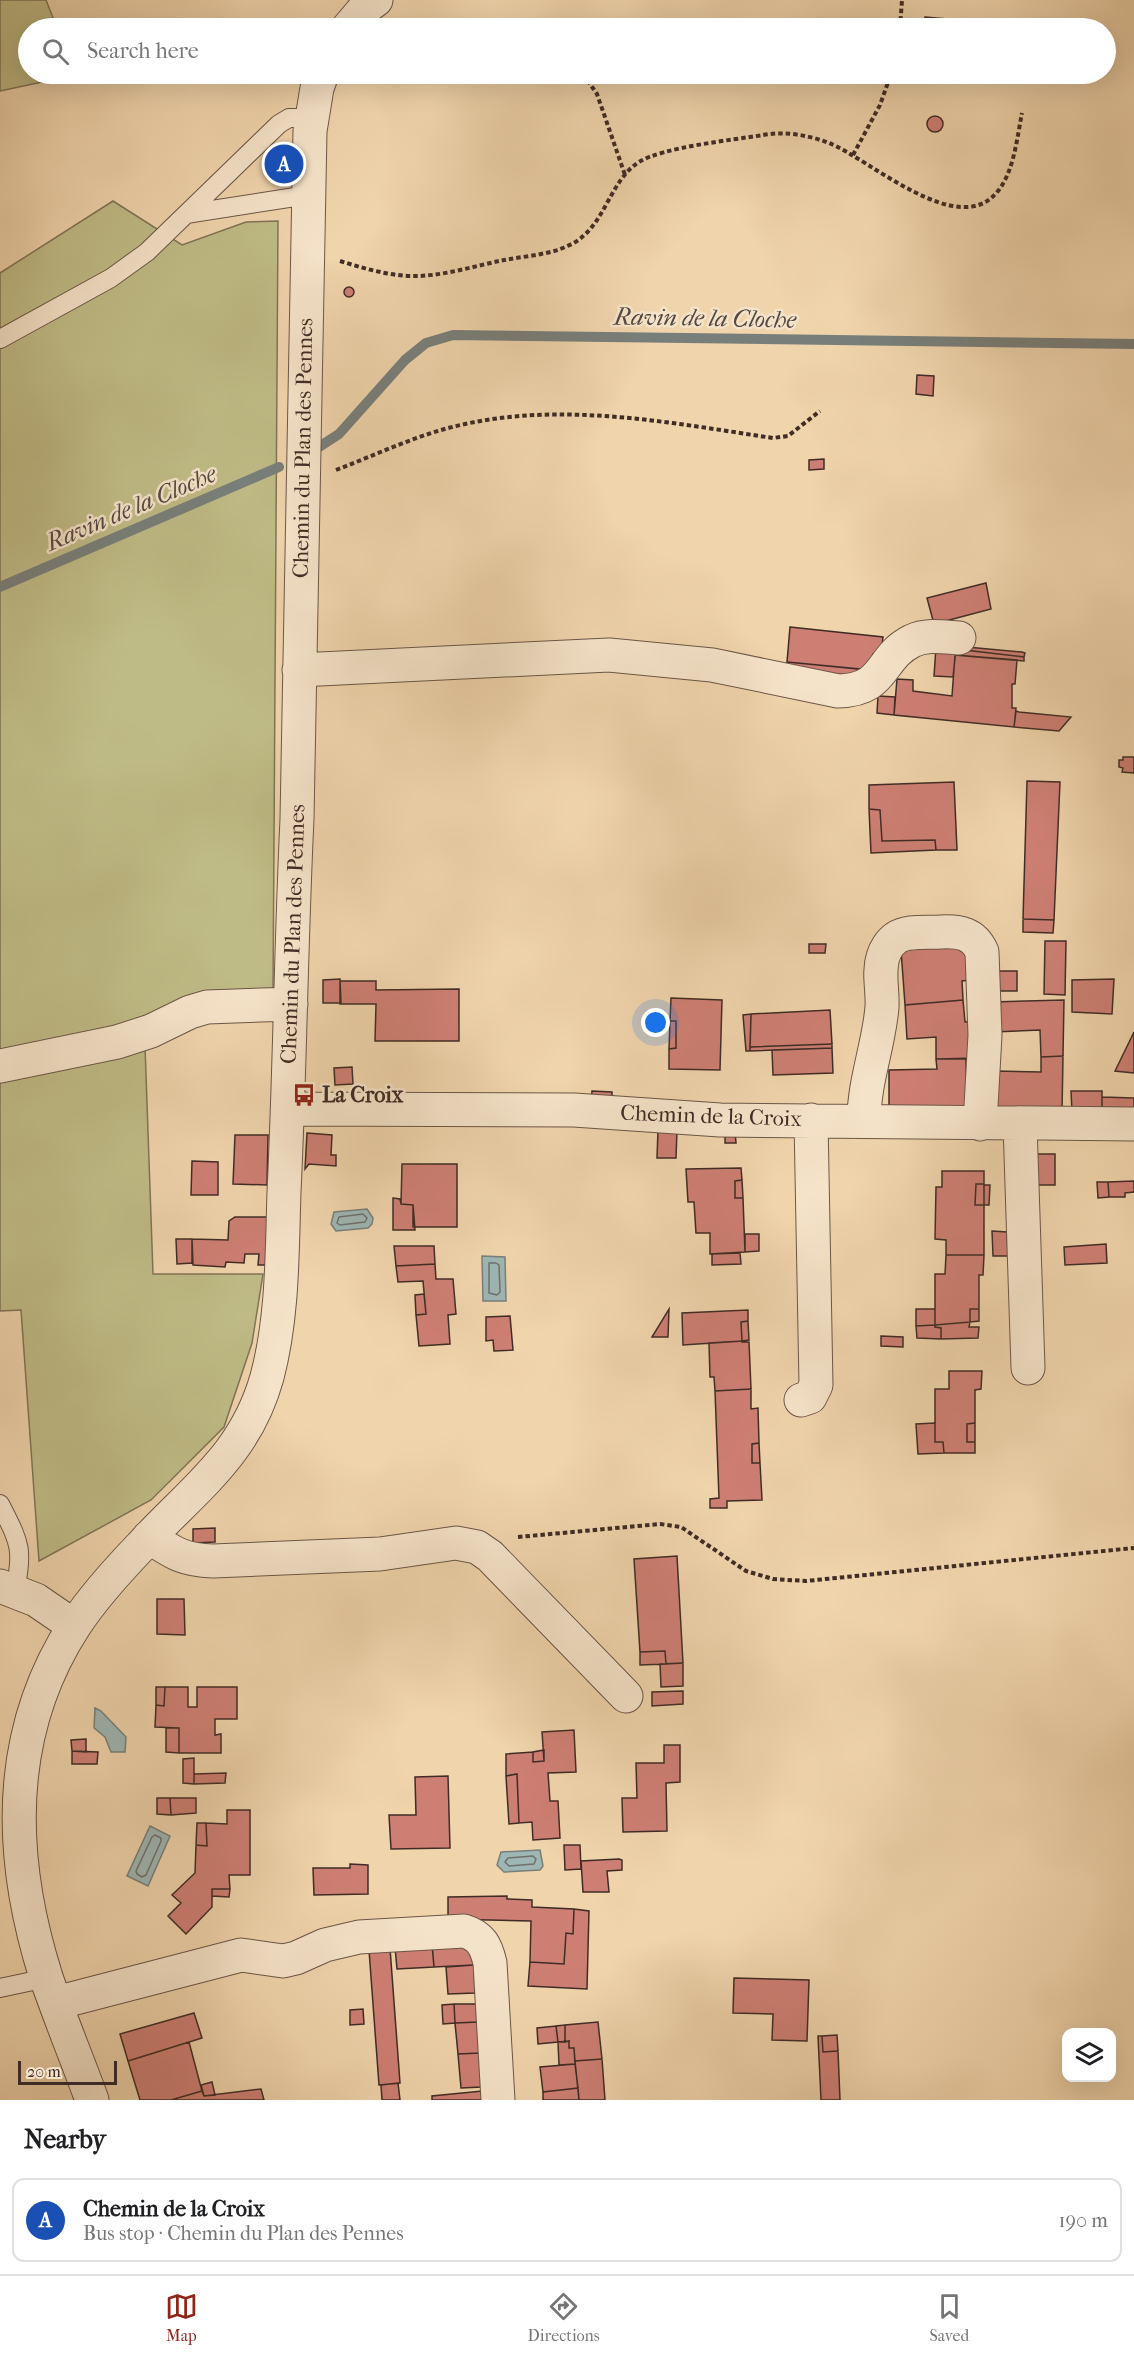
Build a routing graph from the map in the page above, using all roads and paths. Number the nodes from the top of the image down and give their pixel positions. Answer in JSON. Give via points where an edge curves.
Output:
{"nodes":[{"id":1,"x":376,"y":0,"type":"edge"},
{"id":2,"x":902,"y":0,"type":"edge"},
{"id":3,"x":356,"y":18,"type":"edge"},
{"id":4,"x":901,"y":18,"type":"edge"},
{"id":5,"x":320,"y":84,"type":"edge"},
{"id":6,"x":590,"y":84,"type":"edge"},
{"id":7,"x":887,"y":84,"type":"edge"},
{"id":8,"x":1022,"y":113,"type":"dead end"},
{"id":9,"x":312,"y":118,"type":"junction"},
{"id":10,"x":854,"y":155,"type":"junction"},
{"id":11,"x":625,"y":175,"type":"junction"},
{"id":12,"x":308,"y":195,"type":"junction"},
{"id":13,"x":186,"y":214,"type":"junction"},
{"id":14,"x":307,"y":259,"type":"junction"},
{"id":15,"x":0,"y":339,"type":"edge"},
{"id":16,"x":820,"y":411,"type":"dead end"},
{"id":17,"x":303,"y":473,"type":"junction"},
{"id":18,"x":958,"y":638,"type":"dead end"},
{"id":19,"x":298,"y":670,"type":"junction"},
{"id":20,"x":291,"y":1004,"type":"junction"},
{"id":21,"x":0,"y":1066,"type":"edge"},
{"id":22,"x":289,"y":1109,"type":"junction"},
{"id":23,"x":811,"y":1120,"type":"junction"},
{"id":24,"x":864,"y":1120,"type":"junction"},
{"id":25,"x":980,"y":1124,"type":"junction"},
{"id":26,"x":1020,"y":1124,"type":"junction"},
{"id":27,"x":1134,"y":1124,"type":"edge"},
{"id":28,"x":1028,"y":1368,"type":"dead end"},
{"id":29,"x":801,"y":1400,"type":"dead end"},
{"id":30,"x":0,"y":1504,"type":"edge"},
{"id":31,"x":149,"y":1537,"type":"junction"},
{"id":32,"x":477,"y":1547,"type":"junction"},
{"id":33,"x":1134,"y":1548,"type":"edge"},
{"id":34,"x":7,"y":1588,"type":"edge"},
{"id":35,"x":74,"y":1626,"type":"junction"},
{"id":36,"x":626,"y":1696,"type":"dead end"},
{"id":37,"x":0,"y":1988,"type":"edge"},
{"id":38,"x":51,"y":1990,"type":"junction"},
{"id":39,"x":92,"y":2100,"type":"edge"},
{"id":40,"x":498,"y":2100,"type":"edge"}],
"edges":[{"from":1,"to":3,"type":"street"},
{"from":2,"to":4,"type":"path"},
{"from":5,"to":9,"type":"street","name":"Chemin du Plan des Pennes"},
{"from":6,"to":11,"type":"path"},
{"from":7,"to":10,"type":"path"},
{"from":8,"to":10,"type":"path","via":[[1010,168],[999,191],[972,207],[955,208],[928,199]]},
{"from":9,"to":12,"type":"street","name":"Chemin du Plan des Pennes"},
{"from":9,"to":13,"type":"lane","via":[[289,118],[279,124]]},
{"from":10,"to":11,"type":"path","via":[[797,134],[769,134],[668,152],[639,162]]},
{"from":11,"to":14,"type":"path","via":[[592,228],[557,250],[412,276],[380,273],[336,260]]},
{"from":12,"to":13,"type":"lane"},
{"from":12,"to":14,"type":"street","name":"Chemin du Plan des Pennes"},
{"from":13,"to":15,"type":"lane","via":[[147,252],[111,278]]},
{"from":14,"to":17,"type":"street","name":"Chemin du Plan des Pennes"},
{"from":16,"to":17,"type":"path","via":[[788,436],[773,438],[585,415],[527,416],[464,424],[337,470]]},
{"from":17,"to":19,"type":"street","name":"Chemin du Plan des Pennes"},
{"from":18,"to":19,"type":"street","via":[[931,637],[911,642],[868,686],[851,690],[712,665],[609,655]]},
{"from":19,"to":20,"type":"street","name":"Chemin du Plan des Pennes"},
{"from":20,"to":21,"type":"street","via":[[207,1007],[117,1042]]},
{"from":20,"to":22,"type":"street","name":"Chemin du Plan des Pennes"},
{"from":22,"to":23,"type":"street","name":"Chemin de la Croix","via":[[574,1110],[720,1120]]},
{"from":22,"to":31,"type":"street","name":"Chemin du Plan des Pennes","via":[[279,1311],[266,1379],[241,1438],[222,1464]]},
{"from":23,"to":24,"type":"street","name":"Chemin de la Croix"},
{"from":23,"to":29,"type":"street","via":[[816,1385],[810,1397]]},
{"from":24,"to":25,"type":"street","name":"Chemin de la Croix"},
{"from":24,"to":25,"type":"street","via":[[882,1005],[882,957],[887,947],[906,934],[958,932],[978,942],[982,952],[985,1035]]},
{"from":25,"to":26,"type":"street","name":"Chemin de la Croix"},
{"from":26,"to":27,"type":"street","name":"Chemin de la Croix"},
{"from":26,"to":28,"type":"street"},
{"from":30,"to":34,"type":"lane","via":[[20,1548],[21,1563]]},
{"from":31,"to":32,"type":"street","via":[[173,1553],[193,1560],[380,1554],[456,1543]]},
{"from":31,"to":35,"type":"street","name":"Chemin du Plan des Pennes","via":[[97,1593]]},
{"from":32,"to":33,"type":"path","via":[[490,1540],[660,1524],[681,1527],[746,1571],[773,1579],[806,1581]]},
{"from":32,"to":36,"type":"street"},
{"from":34,"to":35,"type":"street","via":[[36,1600]]},
{"from":35,"to":38,"type":"street","name":"Chemin du Plan des Pennes","via":[[37,1700],[27,1733],[19,1790],[24,1883]]},
{"from":37,"to":38,"type":"lane"},
{"from":38,"to":39,"type":"street","name":"Chemin du Plan des Pennes"},
{"from":38,"to":40,"type":"street","via":[[241,1955],[283,1961],[360,1937],[464,1930],[482,1941],[490,1963]]}]}
